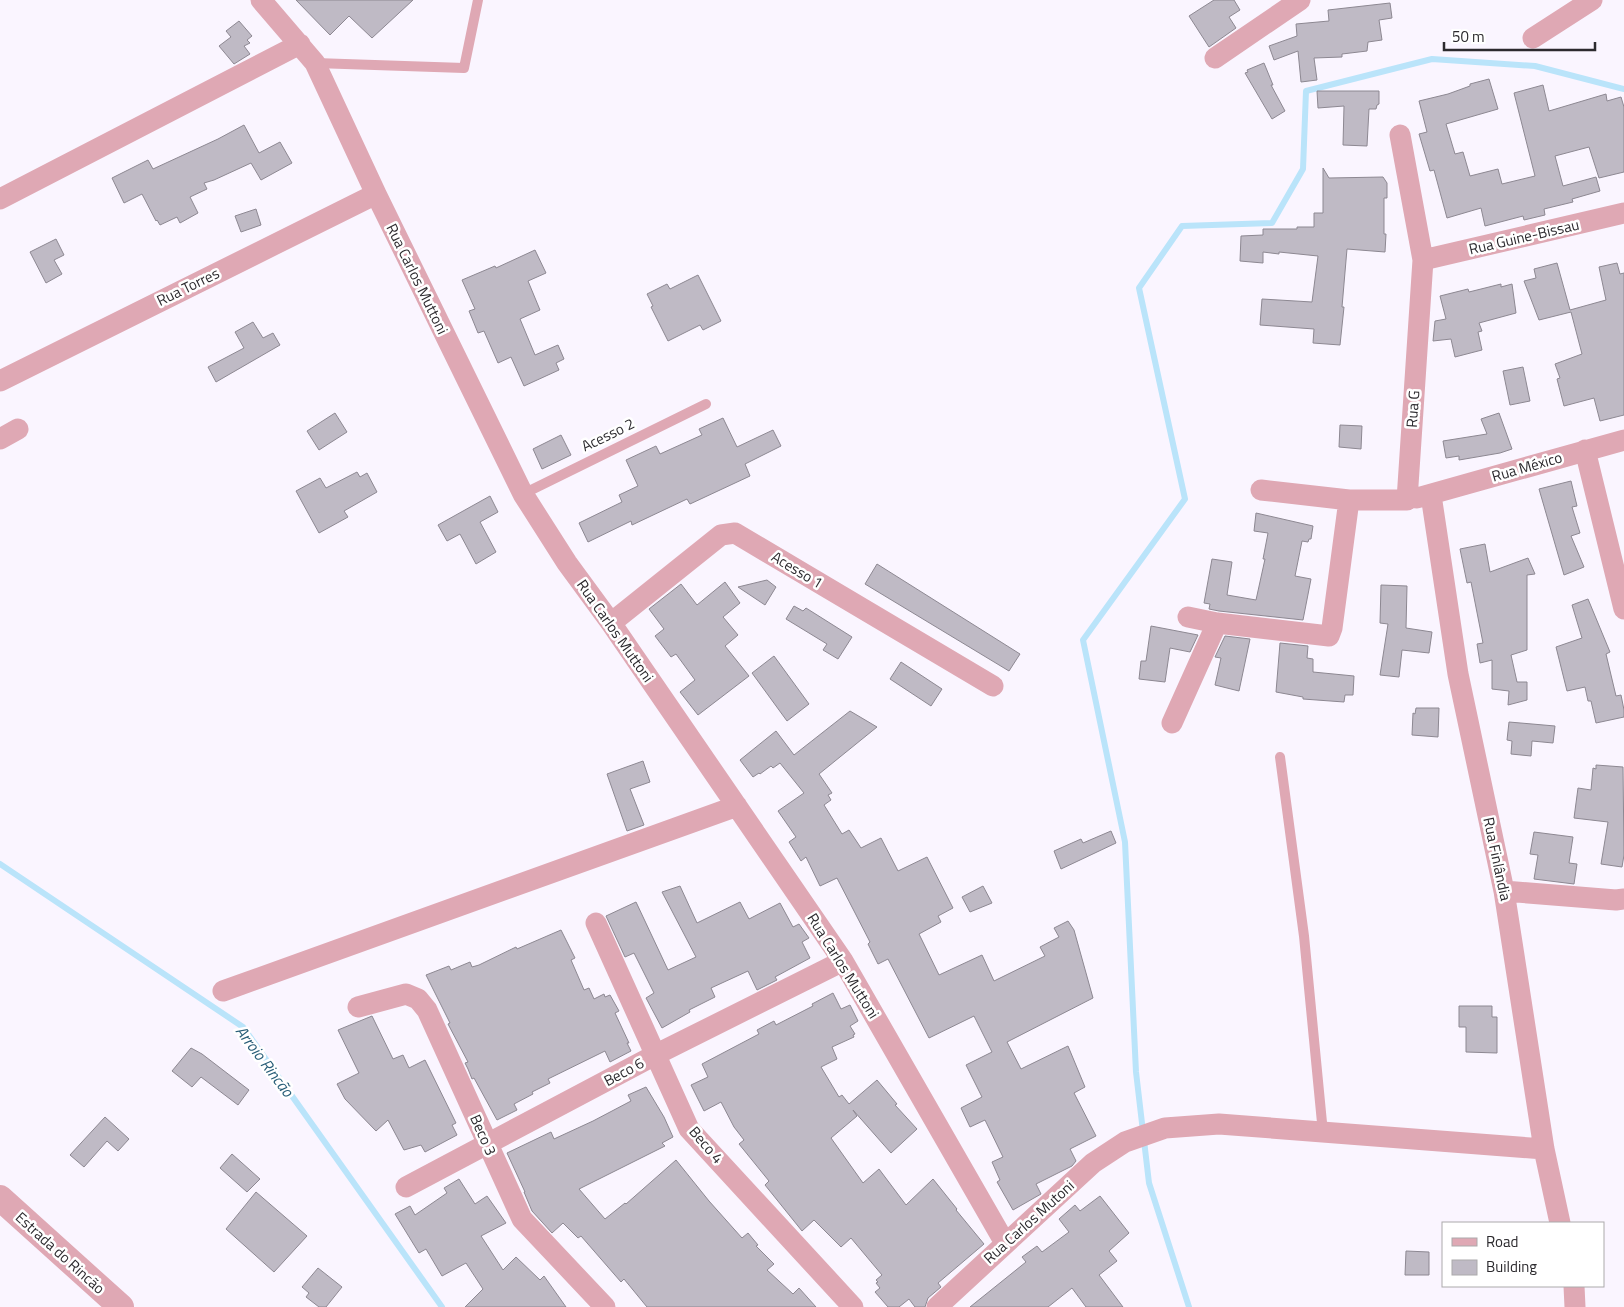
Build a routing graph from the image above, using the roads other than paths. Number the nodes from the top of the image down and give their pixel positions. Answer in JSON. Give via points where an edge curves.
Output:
{"nodes":[{"id":1,"x":261,"y":0,"type":"edge"},
{"id":2,"x":478,"y":0,"type":"edge"},
{"id":3,"x":1300,"y":0,"type":"edge"},
{"id":4,"x":1592,"y":0,"type":"edge"},
{"id":5,"x":1533,"y":38,"type":"dead end"},
{"id":6,"x":300,"y":44,"type":"junction"},
{"id":7,"x":1216,"y":58,"type":"dead end"},
{"id":8,"x":315,"y":63,"type":"junction"},
{"id":9,"x":1400,"y":135,"type":"dead end"},
{"id":10,"x":376,"y":194,"type":"junction"},
{"id":11,"x":0,"y":199,"type":"edge"},
{"id":12,"x":1624,"y":213,"type":"edge"},
{"id":13,"x":1423,"y":260,"type":"junction"},
{"id":14,"x":0,"y":381,"type":"edge"},
{"id":15,"x":706,"y":404,"type":"dead end"},
{"id":16,"x":1624,"y":440,"type":"edge"},
{"id":17,"x":1585,"y":450,"type":"junction"},
{"id":18,"x":1261,"y":490,"type":"dead end"},
{"id":19,"x":523,"y":494,"type":"junction"},
{"id":20,"x":1431,"y":495,"type":"junction"},
{"id":21,"x":1349,"y":500,"type":"junction"},
{"id":22,"x":1407,"y":500,"type":"junction"},
{"id":23,"x":1624,"y":610,"type":"edge"},
{"id":24,"x":1188,"y":617,"type":"dead end"},
{"id":25,"x":611,"y":623,"type":"junction"},
{"id":26,"x":1218,"y":623,"type":"junction"},
{"id":27,"x":993,"y":686,"type":"dead end"},
{"id":28,"x":1172,"y":722,"type":"dead end"},
{"id":29,"x":1280,"y":757,"type":"dead end"},
{"id":30,"x":737,"y":806,"type":"junction"},
{"id":31,"x":1504,"y":891,"type":"junction"},
{"id":32,"x":1624,"y":898,"type":"edge"},
{"id":33,"x":596,"y":923,"type":"dead end"},
{"id":34,"x":843,"y":961,"type":"junction"},
{"id":35,"x":223,"y":991,"type":"dead end"},
{"id":36,"x":358,"y":1007,"type":"dead end"},
{"id":37,"x":657,"y":1054,"type":"junction"},
{"id":38,"x":1323,"y":1133,"type":"junction"},
{"id":39,"x":488,"y":1144,"type":"junction"},
{"id":40,"x":1544,"y":1149,"type":"junction"},
{"id":41,"x":406,"y":1187,"type":"dead end"},
{"id":42,"x":0,"y":1198,"type":"edge"},
{"id":43,"x":1560,"y":1222,"type":"edge"},
{"id":44,"x":1005,"y":1243,"type":"junction"},
{"id":45,"x":1574,"y":1287,"type":"edge"},
{"id":46,"x":121,"y":1307,"type":"edge"},
{"id":47,"x":605,"y":1307,"type":"edge"},
{"id":48,"x":853,"y":1307,"type":"edge"},
{"id":49,"x":937,"y":1307,"type":"edge"},
{"id":50,"x":1574,"y":1307,"type":"edge"}],
"edges":[{"from":1,"to":6,"type":"street","name":"Rua Carlos Muttoni"},
{"from":2,"to":8,"type":"lane","via":[[464,68]]},
{"from":3,"to":7,"type":"street"},
{"from":4,"to":5,"type":"street"},
{"from":6,"to":8,"type":"street","name":"Rua Carlos Muttoni"},
{"from":6,"to":11,"type":"street"},
{"from":8,"to":10,"type":"street","name":"Rua Carlos Muttoni"},
{"from":9,"to":13,"type":"street","name":"Rua G"},
{"from":10,"to":14,"type":"street","name":"Rua Torres"},
{"from":10,"to":19,"type":"street","name":"Rua Carlos Muttoni"},
{"from":12,"to":13,"type":"street","name":"Rua Guine-Bissau"},
{"from":13,"to":22,"type":"street","name":"Rua G"},
{"from":15,"to":19,"type":"lane","name":"Acesso 2"},
{"from":16,"to":17,"type":"street","name":"Rua México"},
{"from":17,"to":20,"type":"street","name":"Rua México"},
{"from":17,"to":23,"type":"street"},
{"from":18,"to":21,"type":"street"},
{"from":19,"to":25,"type":"street","name":"Rua Carlos Muttoni","via":[[566,563]]},
{"from":20,"to":22,"type":"street","name":"Rua México"},
{"from":20,"to":31,"type":"street","name":"Rua Finlândia","via":[[1458,674]]},
{"from":21,"to":22,"type":"street"},
{"from":21,"to":26,"type":"street","via":[[1329,636]]},
{"from":24,"to":26,"type":"street"},
{"from":25,"to":27,"type":"street","name":"Acesso 1","via":[[721,535],[735,533]]},
{"from":25,"to":30,"type":"street","name":"Rua Carlos Muttoni"},
{"from":26,"to":28,"type":"street"},
{"from":29,"to":38,"type":"lane","via":[[1304,936]]},
{"from":30,"to":34,"type":"street","name":"Rua Carlos Muttoni"},
{"from":30,"to":35,"type":"street"},
{"from":31,"to":32,"type":"street"},
{"from":31,"to":40,"type":"street","name":"Rua Finlândia"},
{"from":33,"to":37,"type":"street","name":"Beco 4"},
{"from":34,"to":37,"type":"street","name":"Beco 6"},
{"from":34,"to":44,"type":"street","name":"Rua Carlos Muttoni"},
{"from":36,"to":39,"type":"street","name":"Beco 3","via":[[406,994],[418,999],[427,1010]]},
{"from":37,"to":39,"type":"street","name":"Beco 6"},
{"from":37,"to":48,"type":"street","name":"Beco 4","via":[[690,1129]]},
{"from":38,"to":40,"type":"street","name":"Rua Carlos Mutoni"},
{"from":38,"to":44,"type":"street","name":"Rua Carlos Mutoni","via":[[1219,1124],[1166,1128],[1125,1142],[1093,1163]]},
{"from":39,"to":41,"type":"street","name":"Beco 6"},
{"from":39,"to":47,"type":"street","name":"Beco 3","via":[[522,1219]]},
{"from":40,"to":43,"type":"street","name":"Rua Finlândia"},
{"from":42,"to":46,"type":"street","name":"Estrada do Rincão"},
{"from":44,"to":49,"type":"street","name":"Rua Carlos Mutoni"},
{"from":45,"to":50,"type":"street"}]}
